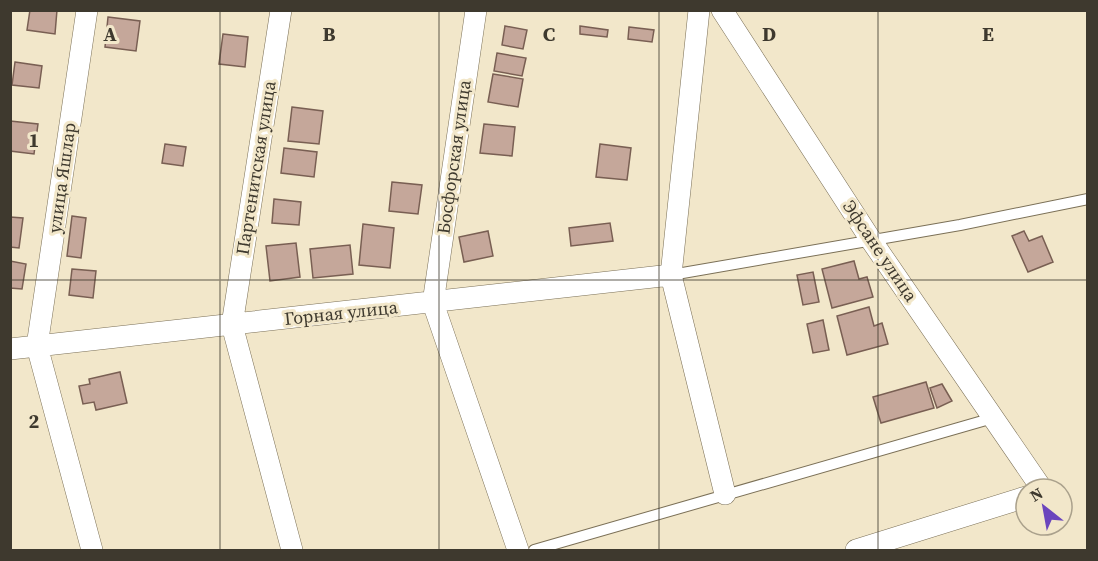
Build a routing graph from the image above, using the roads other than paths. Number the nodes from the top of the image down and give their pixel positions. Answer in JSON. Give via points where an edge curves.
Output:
{"nodes":[{"id":1,"x":87,"y":10,"type":"edge"},
{"id":2,"x":281,"y":10,"type":"edge"},
{"id":3,"x":476,"y":10,"type":"edge"},
{"id":4,"x":699,"y":10,"type":"edge"},
{"id":5,"x":722,"y":10,"type":"edge"},
{"id":6,"x":1088,"y":199,"type":"edge"},
{"id":7,"x":871,"y":240,"type":"junction"},
{"id":8,"x":671,"y":275,"type":"junction"},
{"id":9,"x":433,"y":303,"type":"junction"},
{"id":10,"x":232,"y":325,"type":"junction"},
{"id":11,"x":37,"y":346,"type":"junction"},
{"id":12,"x":10,"y":349,"type":"edge"},
{"id":13,"x":993,"y":418,"type":"junction"},
{"id":14,"x":1034,"y":477,"type":"edge"},
{"id":15,"x":725,"y":494,"type":"junction"},
{"id":16,"x":1014,"y":501,"type":"edge"},
{"id":17,"x":92,"y":550,"type":"edge"},
{"id":18,"x":292,"y":550,"type":"edge"},
{"id":19,"x":518,"y":550,"type":"edge"},
{"id":20,"x":534,"y":550,"type":"edge"},
{"id":21,"x":856,"y":550,"type":"edge"}],
"edges":[{"from":1,"to":11,"type":"street","name":"улица Яшлар"},
{"from":2,"to":10,"type":"street","name":"Партенитская улица"},
{"from":3,"to":9,"type":"street","name":"Босфорская улица"},
{"from":4,"to":8,"type":"street"},
{"from":5,"to":7,"type":"street","name":"Эфсане улица"},
{"from":6,"to":7,"type":"lane"},
{"from":7,"to":8,"type":"lane"},
{"from":7,"to":13,"type":"street","name":"Эфсане улица"},
{"from":8,"to":9,"type":"street","name":"Горная улица"},
{"from":8,"to":15,"type":"street"},
{"from":9,"to":10,"type":"street","name":"Горная улица"},
{"from":9,"to":19,"type":"street"},
{"from":10,"to":11,"type":"street","name":"Горная улица"},
{"from":10,"to":18,"type":"street"},
{"from":11,"to":12,"type":"street","name":"Горная улица"},
{"from":11,"to":17,"type":"street"},
{"from":13,"to":14,"type":"street","name":"Эфсане улица"},
{"from":13,"to":15,"type":"lane"},
{"from":15,"to":20,"type":"lane"},
{"from":16,"to":21,"type":"street"}]}
